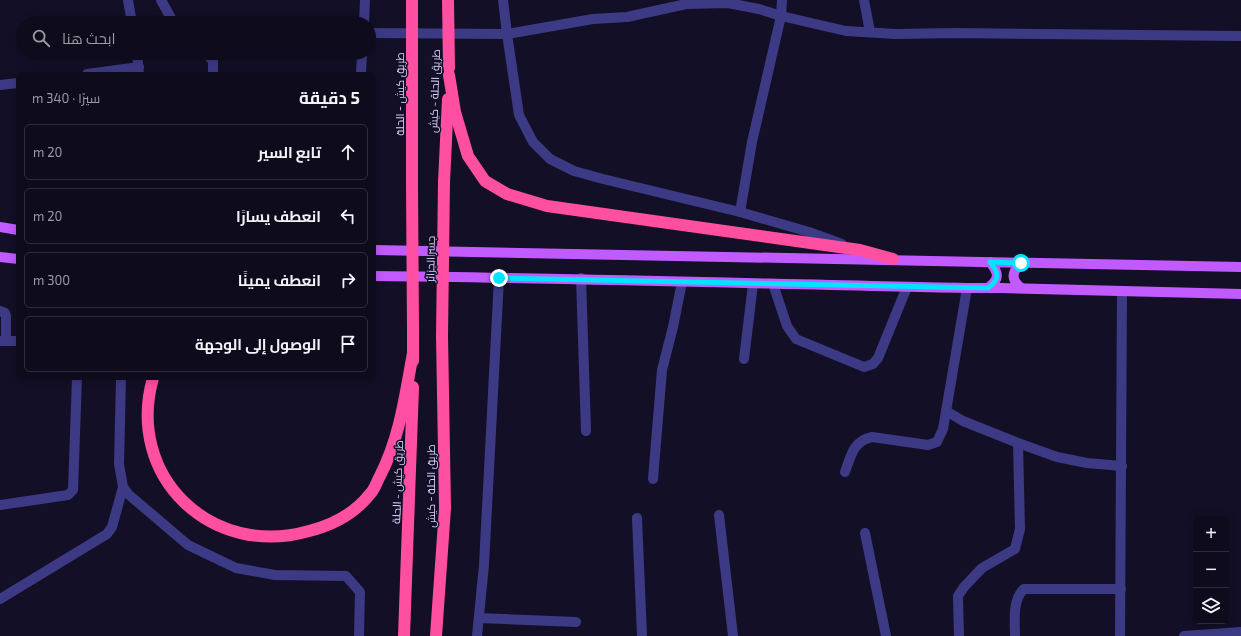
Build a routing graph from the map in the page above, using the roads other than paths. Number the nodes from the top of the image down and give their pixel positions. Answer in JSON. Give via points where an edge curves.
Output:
{"nodes":[{"id":1,"x":128,"y":0,"type":"edge"},
{"id":2,"x":161,"y":0,"type":"edge"},
{"id":3,"x":365,"y":0,"type":"edge"},
{"id":4,"x":412,"y":0,"type":"edge"},
{"id":5,"x":448,"y":0,"type":"edge"},
{"id":6,"x":503,"y":0,"type":"edge"},
{"id":7,"x":782,"y":0,"type":"edge"},
{"id":8,"x":864,"y":0,"type":"edge"},
{"id":9,"x":131,"y":16,"type":"edge"},
{"id":10,"x":170,"y":16,"type":"edge"},
{"id":11,"x":364,"y":16,"type":"edge"},
{"id":12,"x":781,"y":16,"type":"junction"},
{"id":13,"x":870,"y":32,"type":"junction"},
{"id":14,"x":376,"y":33,"type":"edge"},
{"id":15,"x":506,"y":34,"type":"junction"},
{"id":16,"x":1241,"y":36,"type":"edge"},
{"id":17,"x":137,"y":60,"type":"edge"},
{"id":18,"x":215,"y":60,"type":"edge"},
{"id":19,"x":362,"y":60,"type":"edge"},
{"id":20,"x":139,"y":71,"type":"edge"},
{"id":21,"x":122,"y":72,"type":"edge"},
{"id":22,"x":213,"y":72,"type":"edge"},
{"id":23,"x":361,"y":72,"type":"edge"},
{"id":24,"x":449,"y":72,"type":"junction"},
{"id":25,"x":16,"y":83,"type":"edge"},
{"id":26,"x":0,"y":85,"type":"edge"},
{"id":27,"x":444,"y":182,"type":"joint"},
{"id":28,"x":412,"y":187,"type":"joint"},
{"id":29,"x":740,"y":212,"type":"junction"},
{"id":30,"x":0,"y":228,"type":"edge"},
{"id":31,"x":16,"y":230,"type":"edge"},
{"id":32,"x":376,"y":250,"type":"edge"},
{"id":33,"x":860,"y":250,"type":"junction"},
{"id":34,"x":0,"y":257,"type":"edge"},
{"id":35,"x":16,"y":259,"type":"edge"},
{"id":36,"x":893,"y":260,"type":"junction"},
{"id":37,"x":990,"y":262,"type":"junction"},
{"id":38,"x":1021,"y":263,"type":"junction"},
{"id":39,"x":1241,"y":267,"type":"edge"},
{"id":40,"x":376,"y":276,"type":"edge"},
{"id":41,"x":499,"y":278,"type":"junction"},
{"id":42,"x":581,"y":278,"type":"junction"},
{"id":43,"x":682,"y":282,"type":"junction"},
{"id":44,"x":754,"y":284,"type":"junction"},
{"id":45,"x":773,"y":284,"type":"junction"},
{"id":46,"x":907,"y":287,"type":"junction"},
{"id":47,"x":967,"y":288,"type":"junction"},
{"id":48,"x":988,"y":288,"type":"junction"},
{"id":49,"x":1021,"y":288,"type":"junction"},
{"id":50,"x":1122,"y":292,"type":"junction"},
{"id":51,"x":1241,"y":294,"type":"edge"},
{"id":52,"x":0,"y":311,"type":"edge"},
{"id":53,"x":413,"y":329,"type":"joint"},
{"id":54,"x":442,"y":336,"type":"joint"},
{"id":55,"x":3,"y":341,"type":"edge"},
{"id":56,"x":16,"y":341,"type":"edge"},
{"id":57,"x":413,"y":353,"type":"junction"},
{"id":58,"x":744,"y":359,"type":"dead end"},
{"id":59,"x":77,"y":380,"type":"edge"},
{"id":60,"x":121,"y":380,"type":"edge"},
{"id":61,"x":152,"y":380,"type":"edge"},
{"id":62,"x":946,"y":411,"type":"junction"},
{"id":63,"x":586,"y":431,"type":"dead end"},
{"id":64,"x":1018,"y":443,"type":"junction"},
{"id":65,"x":1122,"y":466,"type":"junction"},
{"id":66,"x":845,"y":472,"type":"dead end"},
{"id":67,"x":653,"y":479,"type":"dead end"},
{"id":68,"x":122,"y":487,"type":"junction"},
{"id":69,"x":0,"y":505,"type":"edge"},
{"id":70,"x":719,"y":515,"type":"dead end"},
{"id":71,"x":637,"y":518,"type":"dead end"},
{"id":72,"x":866,"y":533,"type":"dead end"},
{"id":73,"x":1121,"y":588,"type":"junction"},
{"id":74,"x":0,"y":599,"type":"edge"},
{"id":75,"x":479,"y":618,"type":"junction"},
{"id":76,"x":576,"y":622,"type":"dead end"},
{"id":77,"x":1241,"y":632,"type":"edge"},
{"id":78,"x":359,"y":636,"type":"edge"},
{"id":79,"x":404,"y":636,"type":"edge"},
{"id":80,"x":436,"y":636,"type":"edge"},
{"id":81,"x":477,"y":636,"type":"edge"},
{"id":82,"x":642,"y":636,"type":"edge"},
{"id":83,"x":732,"y":636,"type":"edge"},
{"id":84,"x":886,"y":636,"type":"edge"},
{"id":85,"x":959,"y":636,"type":"edge"},
{"id":86,"x":1015,"y":636,"type":"edge"},
{"id":87,"x":1120,"y":636,"type":"edge"},
{"id":88,"x":1184,"y":636,"type":"edge"}],
"edges":[{"from":1,"to":9,"type":"street"},
{"from":2,"to":10,"type":"street"},
{"from":3,"to":11,"type":"street"},
{"from":4,"to":28,"type":"highway","name":"طريق كيش - الحلة","bridge":true},
{"from":5,"to":24,"type":"highway","name":"طريق الحلة - كيش","bridge":true},
{"from":6,"to":15,"type":"street"},
{"from":7,"to":12,"type":"street"},
{"from":8,"to":13,"type":"street"},
{"from":12,"to":13,"type":"street","via":[[846,31]]},
{"from":12,"to":15,"type":"street","via":[[728,3],[686,4],[627,17],[594,19]]},
{"from":12,"to":29,"type":"street","via":[[752,142]]},
{"from":13,"to":16,"type":"street"},
{"from":14,"to":15,"type":"street"},
{"from":15,"to":29,"type":"street","via":[[519,115],[533,142],[550,159],[574,171]]},
{"from":17,"to":20,"type":"street"},
{"from":18,"to":22,"type":"street"},
{"from":19,"to":23,"type":"street"},
{"from":20,"to":21,"type":"street"},
{"from":24,"to":27,"type":"highway","name":"طريق الحلة - كيش"},
{"from":24,"to":33,"type":"highway","via":[[455,112],[468,156],[485,180],[507,194],[547,206]]},
{"from":25,"to":26,"type":"street"},
{"from":27,"to":54,"type":"highway","name":"جسر الجزائر","bridge":true},
{"from":28,"to":53,"type":"highway","name":"جسر الجزائر","bridge":true},
{"from":29,"to":33,"type":"street","via":[[810,232]]},
{"from":30,"to":31,"type":"main road"},
{"from":32,"to":36,"type":"main road"},
{"from":33,"to":36,"type":"highway"},
{"from":34,"to":35,"type":"main road"},
{"from":36,"to":37,"type":"main road"},
{"from":37,"to":38,"type":"main road"},
{"from":37,"to":48,"type":"main road","via":[[997,275],[994,284]]},
{"from":38,"to":39,"type":"main road"},
{"from":38,"to":49,"type":"main road","via":[[1013,277]]},
{"from":40,"to":41,"type":"main road"},
{"from":41,"to":42,"type":"main road"},
{"from":41,"to":75,"type":"street"},
{"from":42,"to":43,"type":"main road"},
{"from":42,"to":63,"type":"street"},
{"from":43,"to":44,"type":"main road"},
{"from":43,"to":67,"type":"street","via":[[662,370]]},
{"from":44,"to":45,"type":"main road"},
{"from":44,"to":58,"type":"street"},
{"from":45,"to":46,"type":"main road"},
{"from":45,"to":46,"type":"street","via":[[787,326],[796,339],[864,366],[873,364],[878,358]]},
{"from":46,"to":47,"type":"main road"},
{"from":47,"to":48,"type":"main road"},
{"from":47,"to":62,"type":"street"},
{"from":48,"to":49,"type":"main road"},
{"from":49,"to":50,"type":"main road"},
{"from":50,"to":51,"type":"main road"},
{"from":50,"to":65,"type":"street"},
{"from":52,"to":55,"type":"street","via":[[6,316]]},
{"from":53,"to":57,"type":"highway","name":"طريق كيش - الحلة"},
{"from":54,"to":80,"type":"highway","name":"طريق الحلة - كيش","via":[[445,508]]},
{"from":55,"to":56,"type":"street"},
{"from":57,"to":61,"type":"highway","via":[[401,419],[390,457],[371,494],[352,512],[326,527],[296,535],[265,537],[235,532],[209,521],[184,503],[166,481],[154,456],[147,426]]},
{"from":57,"to":79,"type":"highway","name":"طريق كيش - الحلة"},
{"from":59,"to":69,"type":"street","via":[[73,490],[68,495]]},
{"from":60,"to":68,"type":"street","via":[[119,464]]},
{"from":62,"to":64,"type":"street","via":[[963,421]]},
{"from":62,"to":66,"type":"street","via":[[943,429],[937,442],[928,446],[872,437],[863,439],[855,446]]},
{"from":64,"to":65,"type":"street","via":[[1057,457]]},
{"from":64,"to":85,"type":"street","via":[[1020,529],[1015,549],[982,568],[958,596]]},
{"from":65,"to":73,"type":"street"},
{"from":68,"to":74,"type":"street","via":[[112,527],[107,534]]},
{"from":68,"to":78,"type":"street","via":[[188,545],[236,568],[275,575],[346,576],[360,592]]},
{"from":70,"to":83,"type":"street"},
{"from":71,"to":82,"type":"street"},
{"from":72,"to":84,"type":"street"},
{"from":73,"to":86,"type":"street","via":[[1024,589],[1016,601]]},
{"from":73,"to":87,"type":"street"},
{"from":75,"to":76,"type":"street"},
{"from":75,"to":81,"type":"street"},
{"from":77,"to":88,"type":"street"}]}
